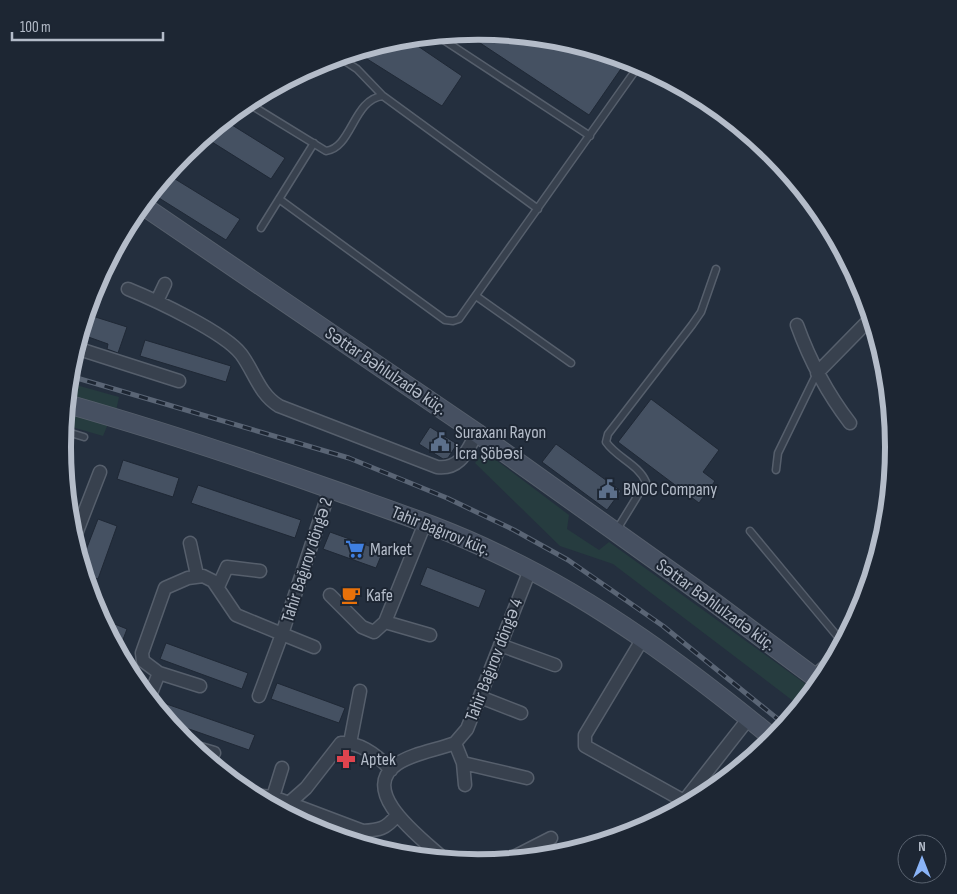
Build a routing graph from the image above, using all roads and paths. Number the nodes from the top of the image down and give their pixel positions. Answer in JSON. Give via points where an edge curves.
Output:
{"nodes":[{"id":1,"x":446,"y":41,"type":"edge"},
{"id":2,"x":347,"y":62,"type":"edge"},
{"id":3,"x":635,"y":71,"type":"edge"},
{"id":4,"x":383,"y":96,"type":"junction"},
{"id":5,"x":255,"y":107,"type":"edge"},
{"id":6,"x":590,"y":136,"type":"junction"},
{"id":7,"x":314,"y":143,"type":"junction"},
{"id":8,"x":279,"y":199,"type":"junction"},
{"id":9,"x":538,"y":208,"type":"junction"},
{"id":10,"x":148,"y":209,"type":"edge"},
{"id":11,"x":261,"y":228,"type":"dead end"},
{"id":12,"x":716,"y":269,"type":"dead end"},
{"id":13,"x":165,"y":284,"type":"dead end"},
{"id":14,"x":128,"y":290,"type":"dead end"},
{"id":15,"x":476,"y":296,"type":"junction"},
{"id":16,"x":157,"y":301,"type":"junction"},
{"id":17,"x":866,"y":324,"type":"edge"},
{"id":18,"x":797,"y":326,"type":"dead end"},
{"id":19,"x":83,"y":350,"type":"edge"},
{"id":20,"x":571,"y":363,"type":"dead end"},
{"id":21,"x":817,"y":373,"type":"junction"},
{"id":22,"x":178,"y":380,"type":"dead end"},
{"id":23,"x":74,"y":406,"type":"edge"},
{"id":24,"x":850,"y":423,"type":"dead end"},
{"id":25,"x":477,"y":433,"type":"junction"},
{"id":26,"x":71,"y":434,"type":"edge"},
{"id":27,"x":84,"y":437,"type":"dead end"},
{"id":28,"x":776,"y":470,"type":"dead end"},
{"id":29,"x":100,"y":472,"type":"dead end"},
{"id":30,"x":330,"y":489,"type":"junction"},
{"id":31,"x":425,"y":523,"type":"junction"},
{"id":32,"x":79,"y":526,"type":"edge"},
{"id":33,"x":750,"y":531,"type":"dead end"},
{"id":34,"x":615,"y":532,"type":"junction"},
{"id":35,"x":190,"y":543,"type":"dead end"},
{"id":36,"x":530,"y":570,"type":"junction"},
{"id":37,"x":260,"y":571,"type":"dead end"},
{"id":38,"x":197,"y":575,"type":"junction"},
{"id":39,"x":218,"y":587,"type":"junction"},
{"id":40,"x":330,"y":595,"type":"dead end"},
{"id":41,"x":384,"y":622,"type":"junction"},
{"id":42,"x":282,"y":634,"type":"junction"},
{"id":43,"x":430,"y":635,"type":"dead end"},
{"id":44,"x":838,"y":638,"type":"edge"},
{"id":45,"x":642,"y":640,"type":"junction"},
{"id":46,"x":500,"y":646,"type":"junction"},
{"id":47,"x":314,"y":647,"type":"dead end"},
{"id":48,"x":555,"y":665,"type":"dead end"},
{"id":49,"x":159,"y":673,"type":"junction"},
{"id":50,"x":814,"y":677,"type":"edge"},
{"id":51,"x":200,"y":686,"type":"dead end"},
{"id":52,"x":152,"y":690,"type":"edge"},
{"id":53,"x":360,"y":691,"type":"dead end"},
{"id":54,"x":259,"y":696,"type":"dead end"},
{"id":55,"x":480,"y":697,"type":"junction"},
{"id":56,"x":521,"y":713,"type":"dead end"},
{"id":57,"x":749,"y":718,"type":"junction"},
{"id":58,"x":767,"y":733,"type":"edge"},
{"id":59,"x":350,"y":743,"type":"junction"},
{"id":60,"x":455,"y":743,"type":"junction"},
{"id":61,"x":208,"y":751,"type":"edge"},
{"id":62,"x":214,"y":753,"type":"dead end"},
{"id":63,"x":463,"y":763,"type":"junction"},
{"id":64,"x":282,"y":768,"type":"dead end"},
{"id":65,"x":391,"y":770,"type":"junction"},
{"id":66,"x":527,"y":778,"type":"dead end"},
{"id":67,"x":465,"y":785,"type":"dead end"},
{"id":68,"x":689,"y":795,"type":"edge"},
{"id":69,"x":273,"y":797,"type":"joint"},
{"id":70,"x":278,"y":801,"type":"edge"},
{"id":71,"x":675,"y":803,"type":"edge"},
{"id":72,"x":286,"y":805,"type":"edge"},
{"id":73,"x":291,"y":808,"type":"edge"},
{"id":74,"x":396,"y":816,"type":"junction"},
{"id":75,"x":551,"y":838,"type":"dead end"},
{"id":76,"x":436,"y":852,"type":"edge"},
{"id":77,"x":525,"y":852,"type":"edge"}],
"edges":[{"from":1,"to":6,"type":"lane"},
{"from":2,"to":4,"type":"lane"},
{"from":3,"to":6,"type":"lane"},
{"from":4,"to":7,"type":"lane","via":[[367,102],[333,150],[326,151]]},
{"from":4,"to":9,"type":"lane"},
{"from":5,"to":7,"type":"lane"},
{"from":6,"to":9,"type":"lane"},
{"from":7,"to":8,"type":"lane"},
{"from":8,"to":11,"type":"lane"},
{"from":8,"to":15,"type":"lane","via":[[445,320],[460,319]]},
{"from":9,"to":15,"type":"lane"},
{"from":10,"to":25,"type":"main road","name":"Səttar Bəhlulzadə küç."},
{"from":12,"to":34,"type":"lane","via":[[692,325],[608,434],[606,442],[610,448],[643,474],[646,482]]},
{"from":13,"to":16,"type":"street"},
{"from":14,"to":16,"type":"street"},
{"from":15,"to":20,"type":"lane"},
{"from":16,"to":25,"type":"street","via":[[229,342],[241,353],[269,399],[279,406],[446,468],[462,460]]},
{"from":17,"to":21,"type":"street"},
{"from":18,"to":21,"type":"street"},
{"from":19,"to":22,"type":"street"},
{"from":21,"to":24,"type":"street"},
{"from":21,"to":28,"type":"lane","via":[[778,453]]},
{"from":23,"to":30,"type":"main road","name":"Tahir Bağırov küç.","via":[[197,442]]},
{"from":25,"to":34,"type":"main road","name":"Səttar Bəhlulzadə küç."},
{"from":26,"to":27,"type":"lane"},
{"from":29,"to":32,"type":"street"},
{"from":30,"to":31,"type":"main road","name":"Tahir Bağırov küç."},
{"from":30,"to":42,"type":"street","name":"Tahir Bağırov döngə 2"},
{"from":31,"to":36,"type":"main road","name":"Tahir Bağırov küç."},
{"from":31,"to":41,"type":"street"},
{"from":33,"to":44,"type":"lane"},
{"from":34,"to":50,"type":"main road","name":"Səttar Bəhlulzadə küç."},
{"from":35,"to":38,"type":"street"},
{"from":36,"to":45,"type":"main road","name":"Tahir Bağırov küç.","via":[[591,605]]},
{"from":36,"to":46,"type":"street","name":"Tahir Bağırov döngə 4"},
{"from":37,"to":39,"type":"street","via":[[227,568]]},
{"from":38,"to":39,"type":"street","name":"Tahir Bağırov döngə 2","via":[[213,581]]},
{"from":38,"to":49,"type":"street","via":[[171,584],[161,594],[142,653],[144,661]]},
{"from":39,"to":42,"type":"street","name":"Tahir Bağırov döngə 2","via":[[236,615]]},
{"from":40,"to":41,"type":"street","via":[[368,631],[374,632]]},
{"from":41,"to":43,"type":"street"},
{"from":42,"to":47,"type":"street"},
{"from":42,"to":54,"type":"street"},
{"from":45,"to":57,"type":"main road","name":"Tahir Bağırov küç."},
{"from":45,"to":71,"type":"street","via":[[584,741],[585,746]]},
{"from":46,"to":48,"type":"street"},
{"from":46,"to":55,"type":"street","name":"Tahir Bağırov döngə 4"},
{"from":49,"to":51,"type":"street"},
{"from":49,"to":52,"type":"street"},
{"from":53,"to":59,"type":"street"},
{"from":55,"to":56,"type":"street"},
{"from":55,"to":60,"type":"street","name":"Tahir Bağırov döngə 4","via":[[467,730]]},
{"from":57,"to":58,"type":"main road","name":"Tahir Bağırov küç."},
{"from":57,"to":68,"type":"street"},
{"from":59,"to":65,"type":"street","via":[[378,756]]},
{"from":59,"to":72,"type":"street","via":[[341,743],[306,788]]},
{"from":60,"to":63,"type":"street"},
{"from":60,"to":65,"type":"street","via":[[405,760]]},
{"from":61,"to":62,"type":"street"},
{"from":63,"to":66,"type":"street"},
{"from":63,"to":67,"type":"street"},
{"from":64,"to":69,"type":"street"},
{"from":65,"to":74,"type":"street","via":[[386,781],[386,794]]},
{"from":69,"to":70,"type":"street"},
{"from":73,"to":74,"type":"street","via":[[363,831],[388,827]]},
{"from":74,"to":76,"type":"street"},
{"from":75,"to":77,"type":"street"}]}
